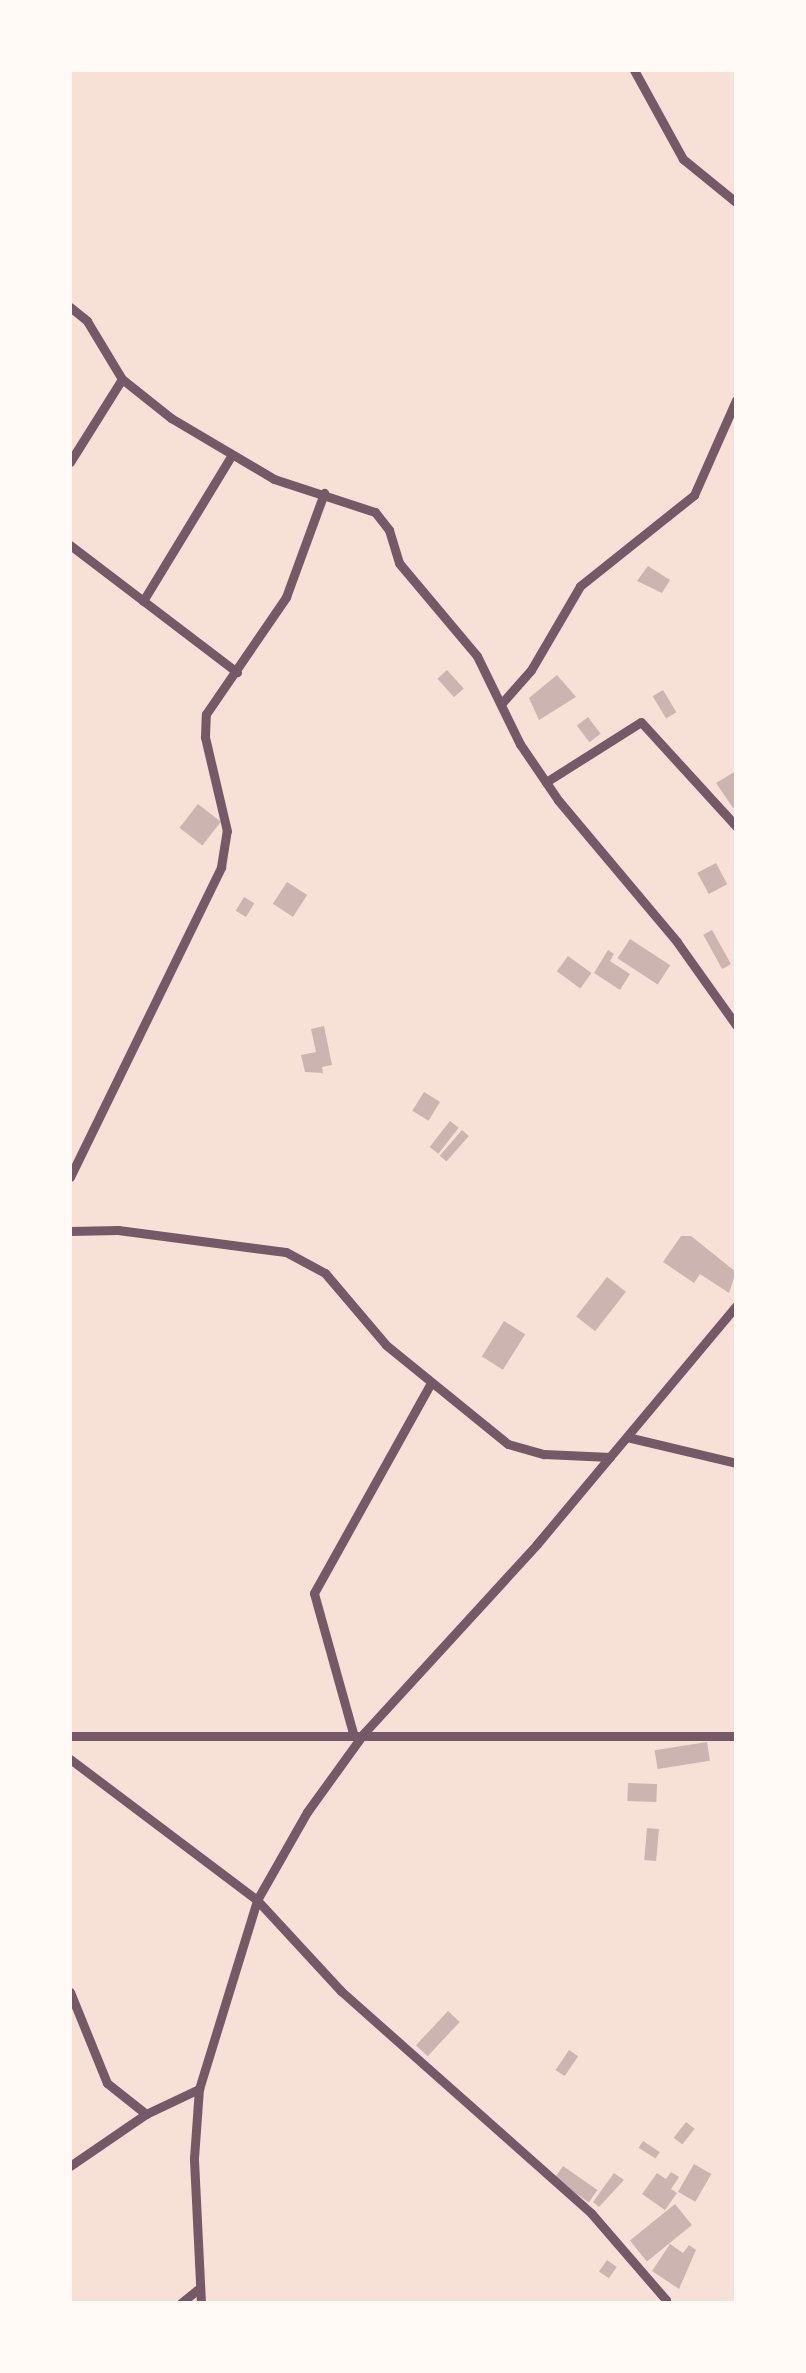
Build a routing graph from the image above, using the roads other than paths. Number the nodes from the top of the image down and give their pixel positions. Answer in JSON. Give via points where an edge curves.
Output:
{"nodes":[{"id":1,"x":634,"y":70,"type":"edge"},
{"id":2,"x":736,"y":202,"type":"edge"},
{"id":3,"x":70,"y":307,"type":"edge"},
{"id":4,"x":122,"y":379,"type":"junction"},
{"id":5,"x":736,"y":400,"type":"edge"},
{"id":6,"x":231,"y":456,"type":"junction"},
{"id":7,"x":70,"y":462,"type":"edge"},
{"id":8,"x":324,"y":493,"type":"junction"},
{"id":9,"x":70,"y":544,"type":"edge"},
{"id":10,"x":143,"y":601,"type":"junction"},
{"id":11,"x":237,"y":672,"type":"junction"},
{"id":12,"x":501,"y":704,"type":"junction"},
{"id":13,"x":546,"y":782,"type":"junction"},
{"id":14,"x":736,"y":826,"type":"edge"},
{"id":15,"x":736,"y":1025,"type":"edge"},
{"id":16,"x":70,"y":1177,"type":"edge"},
{"id":17,"x":70,"y":1231,"type":"edge"},
{"id":18,"x":736,"y":1306,"type":"edge"},
{"id":19,"x":432,"y":1382,"type":"junction"},
{"id":20,"x":626,"y":1438,"type":"junction"},
{"id":21,"x":610,"y":1457,"type":"junction"},
{"id":22,"x":736,"y":1464,"type":"edge"},
{"id":23,"x":358,"y":1733,"type":"junction"},
{"id":24,"x":70,"y":1736,"type":"edge"},
{"id":25,"x":736,"y":1736,"type":"edge"},
{"id":26,"x":70,"y":1758,"type":"edge"},
{"id":27,"x":257,"y":1900,"type":"junction"},
{"id":28,"x":70,"y":1992,"type":"edge"},
{"id":29,"x":199,"y":2089,"type":"junction"},
{"id":30,"x":146,"y":2114,"type":"junction"},
{"id":31,"x":70,"y":2166,"type":"edge"},
{"id":32,"x":197,"y":2290,"type":"junction"},
{"id":33,"x":666,"y":2300,"type":"edge"},
{"id":34,"x":181,"y":2303,"type":"edge"},
{"id":35,"x":201,"y":2303,"type":"edge"}],
"edges":[{"from":1,"to":2,"type":"street","via":[[683,159]]},
{"from":3,"to":4,"type":"street","via":[[87,321]]},
{"from":4,"to":6,"type":"street"},
{"from":4,"to":7,"type":"street"},
{"from":5,"to":12,"type":"street","via":[[694,495],[580,586],[532,670]]},
{"from":6,"to":8,"type":"street","via":[[300,490]]},
{"from":6,"to":10,"type":"street"},
{"from":8,"to":11,"type":"street","via":[[286,598]]},
{"from":8,"to":12,"type":"street","via":[[376,512],[399,563],[478,656]]},
{"from":9,"to":10,"type":"street"},
{"from":10,"to":11,"type":"street"},
{"from":11,"to":16,"type":"street","via":[[206,714],[205,737],[227,831],[221,867]]},
{"from":12,"to":13,"type":"street"},
{"from":13,"to":14,"type":"street","via":[[640,722]]},
{"from":13,"to":15,"type":"street","via":[[678,942]]},
{"from":17,"to":19,"type":"street","via":[[118,1230],[286,1252],[325,1273],[386,1345]]},
{"from":18,"to":20,"type":"street"},
{"from":19,"to":21,"type":"street","via":[[508,1444],[544,1454]]},
{"from":19,"to":23,"type":"street","via":[[314,1593]]},
{"from":20,"to":21,"type":"street"},
{"from":20,"to":22,"type":"street"},
{"from":21,"to":23,"type":"street"},
{"from":23,"to":24,"type":"street"},
{"from":23,"to":25,"type":"street"},
{"from":23,"to":27,"type":"street"},
{"from":26,"to":27,"type":"street"},
{"from":27,"to":29,"type":"street"},
{"from":27,"to":33,"type":"street","via":[[341,1991],[591,2213]]},
{"from":28,"to":30,"type":"street","via":[[107,2083]]},
{"from":29,"to":30,"type":"street"},
{"from":29,"to":32,"type":"street"},
{"from":30,"to":31,"type":"street"},
{"from":32,"to":34,"type":"street"},
{"from":32,"to":35,"type":"street"}]}
